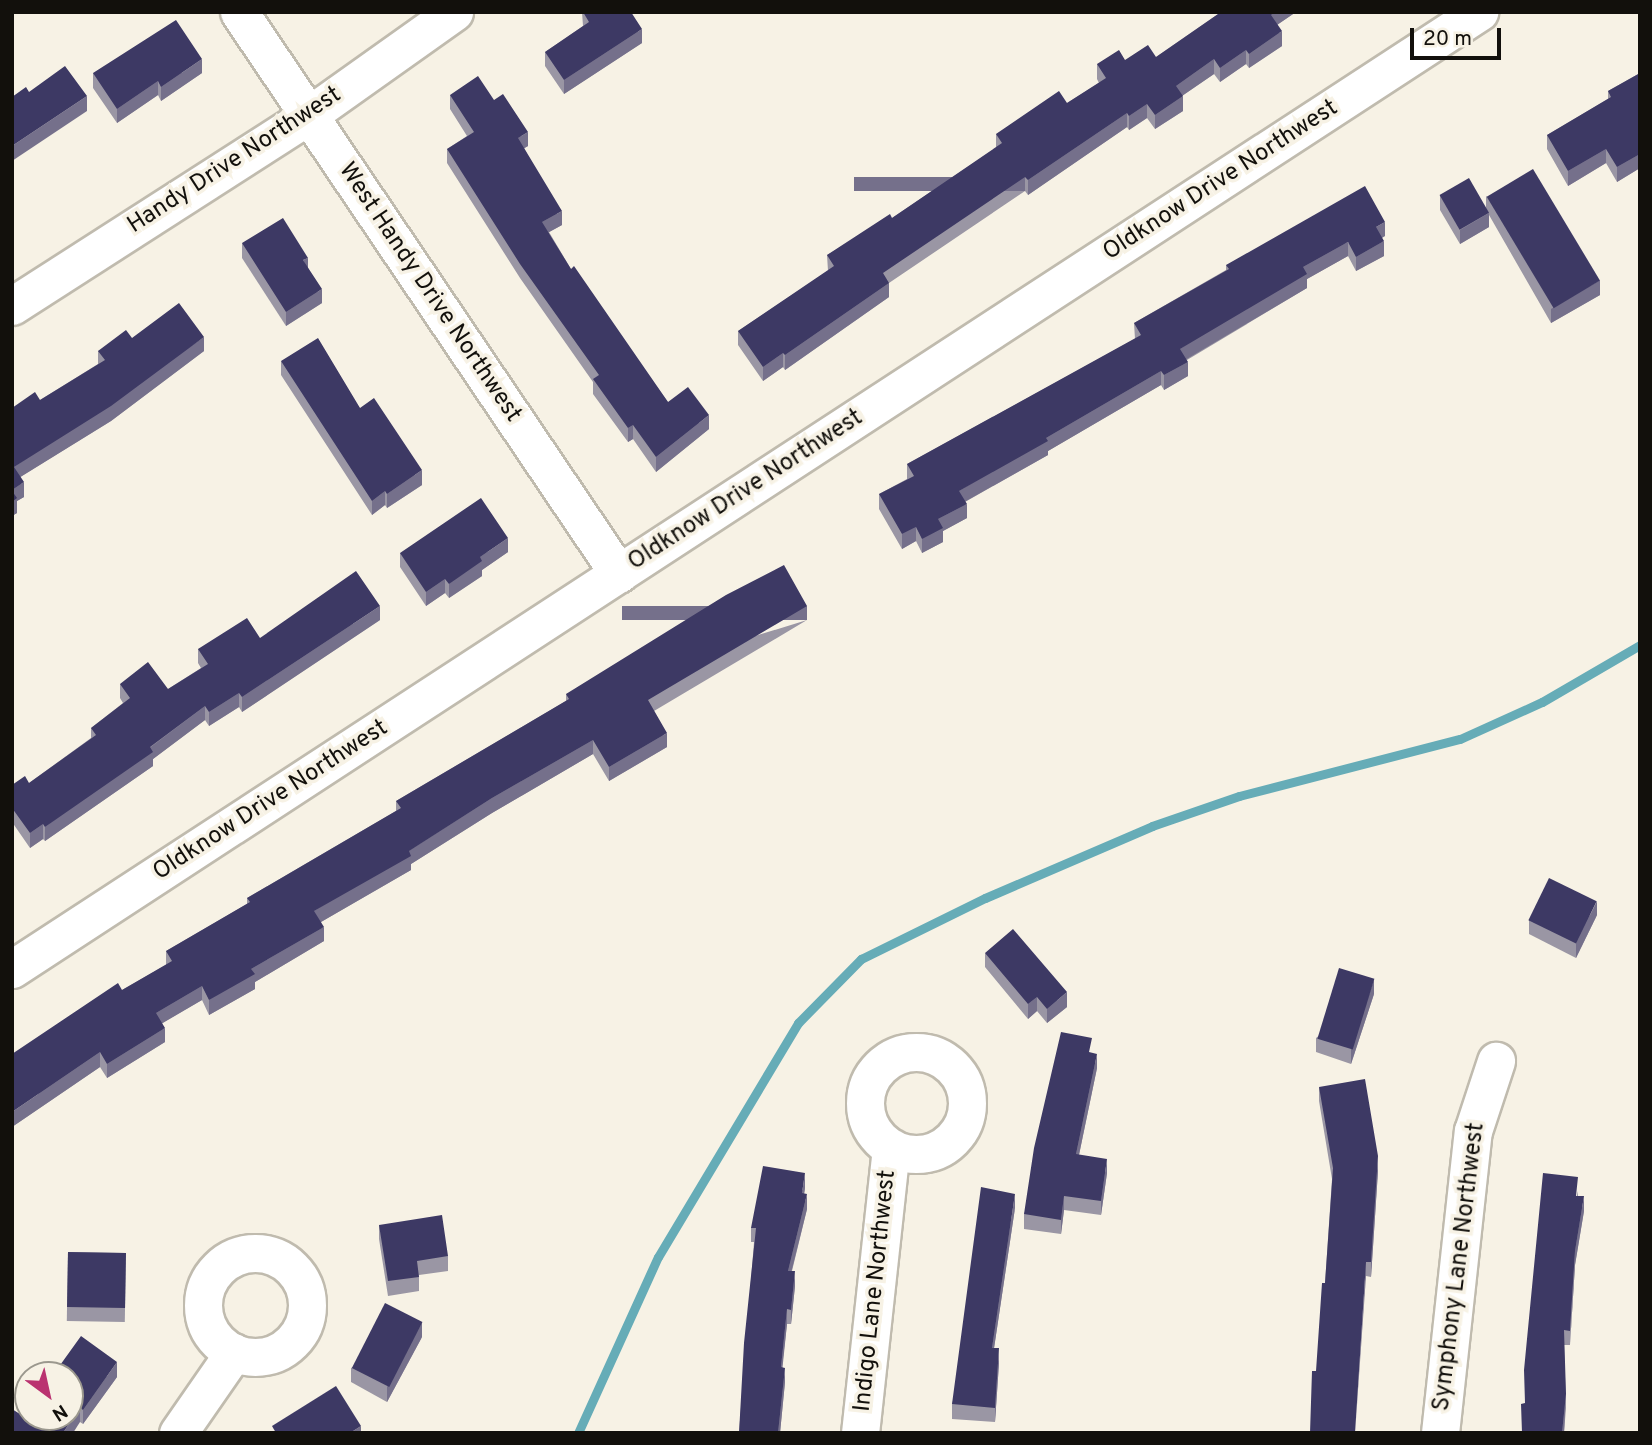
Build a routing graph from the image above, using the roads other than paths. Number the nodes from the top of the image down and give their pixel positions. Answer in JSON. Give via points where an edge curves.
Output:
{"nodes":[{"id":1,"x":239,"y":12,"type":"edge"},
{"id":2,"x":454,"y":12,"type":"edge"},
{"id":3,"x":1479,"y":12,"type":"edge"},
{"id":4,"x":309,"y":115,"type":"junction"},
{"id":5,"x":12,"y":306,"type":"edge"},
{"id":6,"x":618,"y":574,"type":"junction"},
{"id":7,"x":12,"y":969,"type":"edge"},
{"id":8,"x":1496,"y":1062,"type":"dead end"},
{"id":9,"x":891,"y":1148,"type":"dead end"},
{"id":10,"x":234,"y":1352,"type":"dead end"},
{"id":11,"x":178,"y":1433,"type":"edge"},
{"id":12,"x":860,"y":1433,"type":"edge"},
{"id":13,"x":1440,"y":1433,"type":"edge"}],
"edges":[{"from":1,"to":4,"type":"street","name":"West Handy Drive Northwest"},
{"from":2,"to":4,"type":"street","name":"Handy Drive Northwest"},
{"from":3,"to":6,"type":"street","name":"Oldknow Drive Northwest"},
{"from":4,"to":5,"type":"street","name":"Handy Drive Northwest"},
{"from":4,"to":6,"type":"street","name":"West Handy Drive Northwest"},
{"from":6,"to":7,"type":"street","name":"Oldknow Drive Northwest"},
{"from":8,"to":13,"type":"street","name":"Symphony Lane Northwest","via":[[1473,1131]]},
{"from":9,"to":12,"type":"street","name":"Indigo Lane Northwest"},
{"from":10,"to":11,"type":"street"}]}
